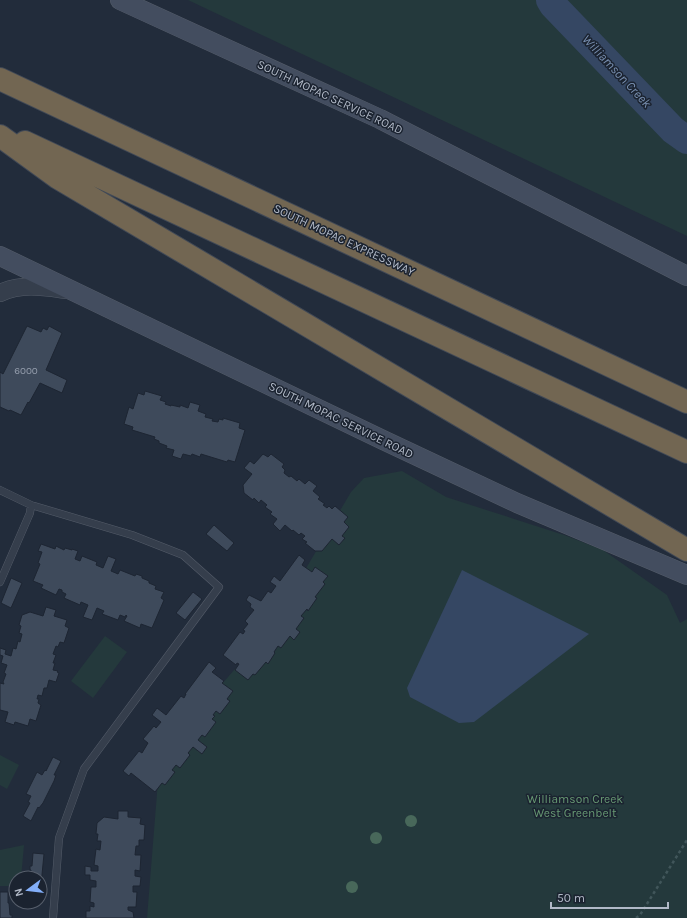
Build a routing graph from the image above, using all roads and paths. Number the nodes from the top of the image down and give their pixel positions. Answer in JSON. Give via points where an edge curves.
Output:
{"nodes":[{"id":1,"x":120,"y":0,"type":"edge"},
{"id":2,"x":0,"y":72,"type":"edge"},
{"id":3,"x":0,"y":79,"type":"edge"},
{"id":4,"x":22,"y":89,"type":"junction"},
{"id":5,"x":0,"y":130,"type":"edge"},
{"id":6,"x":0,"y":136,"type":"edge"},
{"id":7,"x":0,"y":256,"type":"edge"},
{"id":8,"x":687,"y":276,"type":"edge"},
{"id":9,"x":73,"y":291,"type":"junction"},
{"id":10,"x":0,"y":293,"type":"edge"},
{"id":11,"x":687,"y":402,"type":"edge"},
{"id":12,"x":687,"y":452,"type":"edge"},
{"id":13,"x":0,"y":490,"type":"edge"},
{"id":14,"x":30,"y":505,"type":"junction"},
{"id":15,"x":687,"y":550,"type":"edge"},
{"id":16,"x":687,"y":575,"type":"edge"},
{"id":17,"x":0,"y":582,"type":"edge"},
{"id":18,"x":687,"y":840,"type":"edge"},
{"id":19,"x":53,"y":918,"type":"edge"},
{"id":20,"x":636,"y":918,"type":"edge"}],
"edges":[{"from":1,"to":8,"type":"main road","name":"SOUTH MOPAC SERVICE ROAD","via":[[380,119]]},
{"from":2,"to":4,"type":"highway"},
{"from":3,"to":4,"type":"highway","name":"SOUTH MOPAC EXPRESSWAY"},
{"from":4,"to":11,"type":"highway","name":"SOUTH MOPAC EXPRESSWAY"},
{"from":5,"to":12,"type":"highway"},
{"from":6,"to":15,"type":"highway","via":[[58,178]]},
{"from":7,"to":9,"type":"main road","name":"SOUTH MOPAC SERVICE ROAD"},
{"from":9,"to":10,"type":"street","via":[[37,286],[20,287]]},
{"from":9,"to":16,"type":"main road","name":"SOUTH MOPAC SERVICE ROAD","via":[[518,503]]},
{"from":13,"to":14,"type":"lane"},
{"from":14,"to":17,"type":"lane","via":[[30,513]]},
{"from":14,"to":19,"type":"lane","via":[[132,535],[183,554],[219,587],[84,769],[59,838]]},
{"from":18,"to":20,"type":"path"}]}
